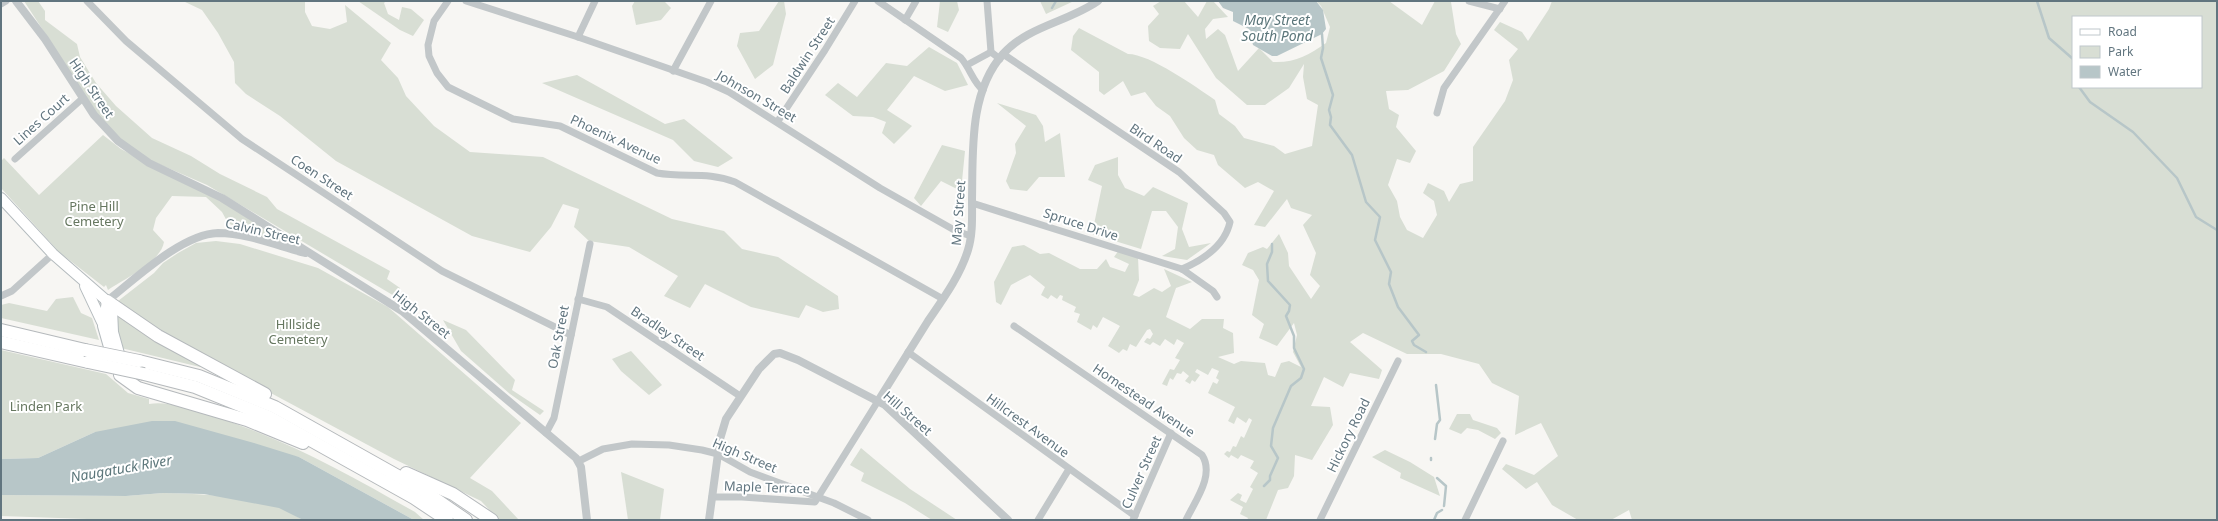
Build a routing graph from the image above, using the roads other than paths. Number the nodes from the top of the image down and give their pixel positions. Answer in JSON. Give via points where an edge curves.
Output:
{"nodes":[{"id":1,"x":6,"y":1,"type":"edge"},
{"id":2,"x":16,"y":1,"type":"edge"},
{"id":3,"x":87,"y":1,"type":"edge"},
{"id":4,"x":448,"y":1,"type":"edge"},
{"id":5,"x":466,"y":1,"type":"edge"},
{"id":6,"x":595,"y":1,"type":"edge"},
{"id":7,"x":710,"y":1,"type":"edge"},
{"id":8,"x":854,"y":1,"type":"edge"},
{"id":9,"x":878,"y":1,"type":"edge"},
{"id":10,"x":916,"y":1,"type":"edge"},
{"id":11,"x":987,"y":1,"type":"edge"},
{"id":12,"x":1098,"y":1,"type":"edge"},
{"id":13,"x":1469,"y":1,"type":"edge"},
{"id":14,"x":1505,"y":1,"type":"edge"},
{"id":15,"x":1,"y":4,"type":"edge"},
{"id":16,"x":1500,"y":9,"type":"junction"},
{"id":17,"x":905,"y":20,"type":"junction"},
{"id":18,"x":578,"y":37,"type":"junction"},
{"id":19,"x":991,"y":52,"type":"junction"},
{"id":20,"x":1001,"y":56,"type":"junction"},
{"id":21,"x":967,"y":65,"type":"junction"},
{"id":22,"x":673,"y":71,"type":"junction"},
{"id":23,"x":983,"y":90,"type":"junction"},
{"id":24,"x":83,"y":98,"type":"junction"},
{"id":25,"x":1437,"y":113,"type":"dead end"},
{"id":26,"x":778,"y":121,"type":"junction"},
{"id":27,"x":15,"y":159,"type":"dead end"},
{"id":28,"x":1,"y":198,"type":"edge"},
{"id":29,"x":972,"y":203,"type":"junction"},
{"id":30,"x":971,"y":236,"type":"junction"},
{"id":31,"x":590,"y":244,"type":"dead end"},
{"id":32,"x":53,"y":254,"type":"junction"},
{"id":33,"x":314,"y":255,"type":"junction"},
{"id":34,"x":1182,"y":269,"type":"junction"},
{"id":35,"x":81,"y":281,"type":"junction"},
{"id":36,"x":1,"y":296,"type":"edge"},
{"id":37,"x":1217,"y":298,"type":"dead end"},
{"id":38,"x":943,"y":299,"type":"junction"},
{"id":39,"x":578,"y":300,"type":"junction"},
{"id":40,"x":107,"y":301,"type":"junction"},
{"id":41,"x":103,"y":326,"type":"junction"},
{"id":42,"x":1014,"y":326,"type":"dead end"},
{"id":43,"x":1,"y":330,"type":"edge"},
{"id":44,"x":571,"y":335,"type":"junction"},
{"id":45,"x":1,"y":342,"type":"edge"},
{"id":46,"x":908,"y":352,"type":"junction"},
{"id":47,"x":1398,"y":361,"type":"dead end"},
{"id":48,"x":120,"y":375,"type":"junction"},
{"id":49,"x":740,"y":396,"type":"junction"},
{"id":50,"x":878,"y":401,"type":"junction"},
{"id":51,"x":546,"y":433,"type":"junction"},
{"id":52,"x":1171,"y":433,"type":"junction"},
{"id":53,"x":324,"y":434,"type":"junction"},
{"id":54,"x":1502,"y":441,"type":"dead end"},
{"id":55,"x":360,"y":454,"type":"junction"},
{"id":56,"x":718,"y":454,"type":"junction"},
{"id":57,"x":342,"y":458,"type":"junction"},
{"id":58,"x":580,"y":462,"type":"junction"},
{"id":59,"x":1069,"y":469,"type":"junction"},
{"id":60,"x":390,"y":484,"type":"junction"},
{"id":61,"x":712,"y":497,"type":"junction"},
{"id":62,"x":819,"y":497,"type":"junction"},
{"id":63,"x":464,"y":518,"type":"edge"},
{"id":64,"x":1134,"y":518,"type":"edge"},
{"id":65,"x":434,"y":520,"type":"edge"},
{"id":66,"x":447,"y":520,"type":"edge"},
{"id":67,"x":492,"y":520,"type":"edge"},
{"id":68,"x":587,"y":520,"type":"edge"},
{"id":69,"x":709,"y":520,"type":"edge"},
{"id":70,"x":868,"y":520,"type":"edge"},
{"id":71,"x":1008,"y":520,"type":"edge"},
{"id":72,"x":1038,"y":520,"type":"edge"},
{"id":73,"x":1186,"y":520,"type":"edge"},
{"id":74,"x":1320,"y":520,"type":"edge"},
{"id":75,"x":1465,"y":520,"type":"edge"}],
"edges":[{"from":1,"to":15,"type":"street"},
{"from":2,"to":24,"type":"street","name":"High Street","via":[[45,39]]},
{"from":3,"to":44,"type":"street","name":"Coen Street","via":[[126,41],[242,139],[442,271]]},
{"from":4,"to":38,"type":"street","name":"Phoenix Avenue","via":[[434,21],[428,45],[429,56],[437,73],[448,87],[513,119],[560,126],[657,173],[712,175],[735,182]]},
{"from":5,"to":18,"type":"street","name":"Johnson Street"},
{"from":6,"to":18,"type":"street"},
{"from":7,"to":22,"type":"street"},
{"from":8,"to":26,"type":"street","name":"Baldwin Street","via":[[826,50]]},
{"from":9,"to":17,"type":"street"},
{"from":10,"to":17,"type":"street"},
{"from":11,"to":19,"type":"street"},
{"from":12,"to":20,"type":"street","name":"May Street","via":[[1070,17],[1029,34]]},
{"from":13,"to":16,"type":"street"},
{"from":14,"to":16,"type":"street"},
{"from":16,"to":25,"type":"street","via":[[1444,88]]},
{"from":17,"to":21,"type":"street"},
{"from":18,"to":22,"type":"street","name":"Johnson Street"},
{"from":19,"to":20,"type":"street"},
{"from":19,"to":21,"type":"street"},
{"from":20,"to":23,"type":"street","name":"May Street"},
{"from":20,"to":34,"type":"street","name":"Bird Road","via":[[1179,172],[1224,213],[1230,222],[1228,231],[1217,246],[1198,262]]},
{"from":21,"to":23,"type":"street","via":[[977,85]]},
{"from":22,"to":26,"type":"street","name":"Johnson Street","via":[[729,92]]},
{"from":23,"to":29,"type":"street","name":"May Street","via":[[973,144]]},
{"from":24,"to":27,"type":"street","name":"Lines Court"},
{"from":24,"to":33,"type":"street","name":"High Street","via":[[105,129],[133,152],[222,198]]},
{"from":26,"to":30,"type":"street","name":"Johnson Street","via":[[880,188],[956,231]]},
{"from":28,"to":32,"type":"main road"},
{"from":29,"to":30,"type":"street","name":"May Street"},
{"from":29,"to":34,"type":"street","name":"Spruce Drive"},
{"from":30,"to":38,"type":"street","name":"May Street","via":[[963,263]]},
{"from":31,"to":39,"type":"street","name":"Oak Street"},
{"from":32,"to":35,"type":"main road"},
{"from":32,"to":36,"type":"street","via":[[12,291]]},
{"from":33,"to":40,"type":"street","name":"Calvin Street","via":[[239,235],[210,234],[176,248]]},
{"from":33,"to":51,"type":"street","name":"High Street","via":[[402,311]]},
{"from":34,"to":37,"type":"street","name":"Spruce Drive","via":[[1213,291]]},
{"from":35,"to":40,"type":"main road"},
{"from":35,"to":41,"type":"main road","via":[[94,302]]},
{"from":38,"to":46,"type":"street","name":"May Street"},
{"from":39,"to":44,"type":"street","name":"Oak Street"},
{"from":39,"to":49,"type":"street","name":"Bradley Street","via":[[608,307]]},
{"from":40,"to":41,"type":"main road"},
{"from":40,"to":48,"type":"main road","via":[[112,309],[113,332],[122,365]]},
{"from":40,"to":53,"type":"highway","via":[[158,336],[267,396]]},
{"from":41,"to":48,"type":"main road"},
{"from":42,"to":52,"type":"street","name":"Homestead Avenue"},
{"from":43,"to":53,"type":"highway","bridge":true,"via":[[139,361],[224,385],[275,407]]},
{"from":44,"to":51,"type":"street","name":"Oak Street","via":[[554,418]]},
{"from":45,"to":57,"type":"highway","bridge":true,"via":[[195,387],[246,406]]},
{"from":46,"to":50,"type":"street","name":"May Street"},
{"from":46,"to":59,"type":"street","name":"Hillcrest Avenue"},
{"from":47,"to":74,"type":"street","name":"Hickory Road"},
{"from":48,"to":57,"type":"highway","via":[[138,388],[246,420]]},
{"from":49,"to":50,"type":"street","name":"Hill Street","via":[[759,369],[774,354],[780,353]]},
{"from":49,"to":56,"type":"street","via":[[722,429]]},
{"from":50,"to":62,"type":"street","name":"May Street"},
{"from":50,"to":71,"type":"street","name":"Hill Street","via":[[892,411]]},
{"from":51,"to":58,"type":"street","name":"High Street"},
{"from":52,"to":64,"type":"street","name":"Culver Street"},
{"from":52,"to":73,"type":"street","name":"Homestead Avenue","via":[[1197,451],[1206,462],[1207,474]]},
{"from":53,"to":55,"type":"highway"},
{"from":54,"to":75,"type":"street"},
{"from":55,"to":63,"type":"highway","via":[[421,489]]},
{"from":55,"to":67,"type":"highway","via":[[453,494]]},
{"from":56,"to":58,"type":"street","name":"High Street","via":[[680,446],[632,444],[603,449]]},
{"from":56,"to":61,"type":"street"},
{"from":56,"to":62,"type":"street","name":"High Street","via":[[750,472]]},
{"from":57,"to":60,"type":"highway"},
{"from":58,"to":68,"type":"street"},
{"from":59,"to":64,"type":"street","name":"Hillcrest Avenue"},
{"from":59,"to":72,"type":"street"},
{"from":60,"to":65,"type":"highway"},
{"from":60,"to":66,"type":"highway"},
{"from":61,"to":62,"type":"street","name":"Maple Terrace","via":[[813,503]]},
{"from":61,"to":69,"type":"street"},
{"from":62,"to":70,"type":"street","name":"High Street"}]}
